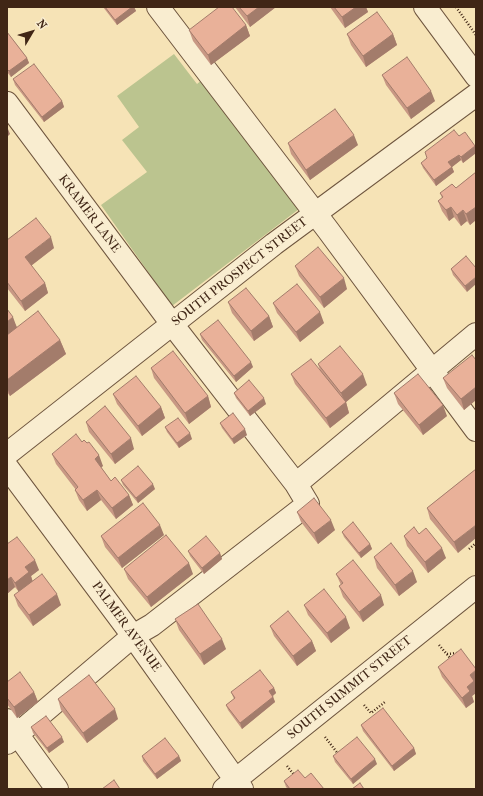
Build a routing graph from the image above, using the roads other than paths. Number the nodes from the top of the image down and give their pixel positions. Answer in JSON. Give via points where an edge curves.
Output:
{"nodes":[{"id":1,"x":158,"y":7,"type":"edge"},
{"id":2,"x":425,"y":7,"type":"edge"},
{"id":3,"x":476,"y":76,"type":"edge"},
{"id":4,"x":476,"y":95,"type":"edge"},
{"id":5,"x":7,"y":103,"type":"edge"},
{"id":6,"x":316,"y":213,"type":"junction"},
{"id":7,"x":172,"y":324,"type":"junction"},
{"id":8,"x":476,"y":334,"type":"edge"},
{"id":9,"x":432,"y":370,"type":"junction"},
{"id":10,"x":476,"y":430,"type":"edge"},
{"id":11,"x":7,"y":454,"type":"edge"},
{"id":12,"x":7,"y":467,"type":"edge"},
{"id":13,"x":296,"y":484,"type":"junction"},
{"id":14,"x":476,"y":587,"type":"edge"},
{"id":15,"x":133,"y":636,"type":"junction"},
{"id":16,"x":10,"y":733,"type":"edge"},
{"id":17,"x":234,"y":786,"type":"edge"},
{"id":18,"x":57,"y":789,"type":"edge"}],
"edges":[{"from":1,"to":6,"type":"street"},
{"from":2,"to":3,"type":"street"},
{"from":4,"to":6,"type":"street","name":"SOUTH PROSPECT STREET"},
{"from":5,"to":7,"type":"street","name":"KRAMER LANE"},
{"from":6,"to":7,"type":"street","name":"SOUTH PROSPECT STREET"},
{"from":6,"to":9,"type":"street"},
{"from":7,"to":11,"type":"street","name":"SOUTH PROSPECT STREET"},
{"from":7,"to":13,"type":"street","name":"KRAMER LANE"},
{"from":8,"to":9,"type":"street"},
{"from":9,"to":10,"type":"street"},
{"from":9,"to":13,"type":"street"},
{"from":12,"to":15,"type":"street","name":"PALMER AVENUE"},
{"from":13,"to":15,"type":"street","name":"KRAMER LANE","via":[[308,504],[152,625]]},
{"from":14,"to":17,"type":"street","name":"SOUTH SUMMIT STREET"},
{"from":15,"to":16,"type":"street"},
{"from":15,"to":17,"type":"street","name":"PALMER AVENUE"},
{"from":16,"to":18,"type":"street"}]}
